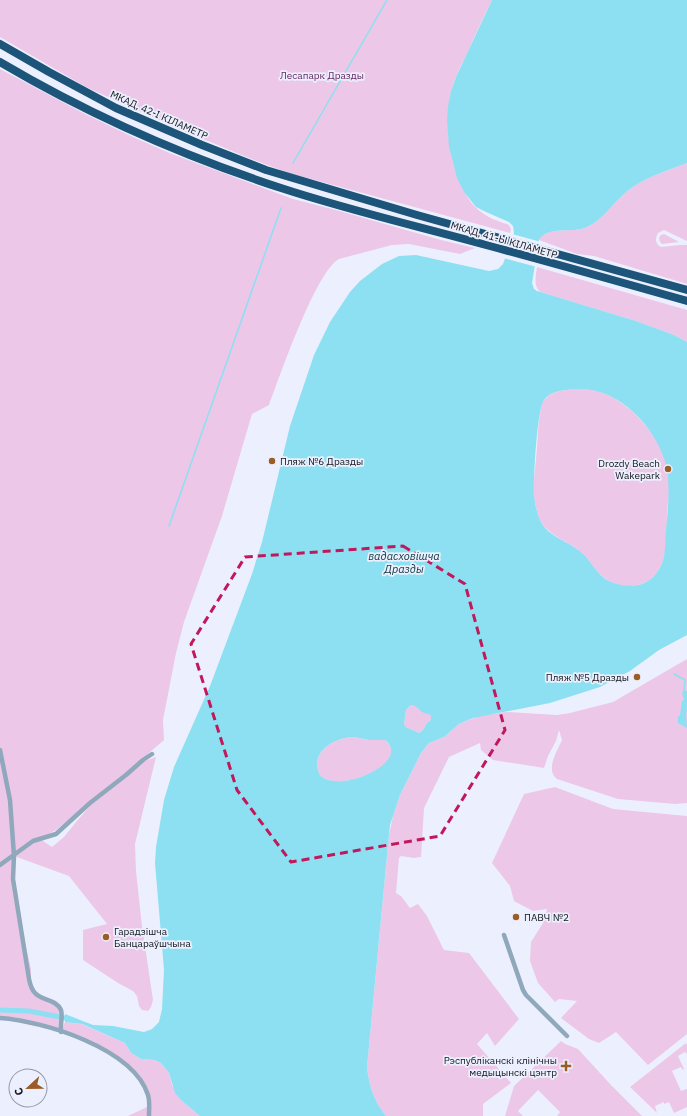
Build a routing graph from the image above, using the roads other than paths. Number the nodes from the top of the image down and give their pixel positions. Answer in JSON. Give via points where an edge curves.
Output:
{"nodes":[{"id":1,"x":0,"y":44,"type":"edge"},
{"id":2,"x":0,"y":62,"type":"edge"},
{"id":3,"x":318,"y":186,"type":"joint"},
{"id":4,"x":687,"y":290,"type":"edge"},
{"id":5,"x":687,"y":301,"type":"edge"},
{"id":6,"x":0,"y":750,"type":"edge"},
{"id":7,"x":152,"y":754,"type":"dead end"},
{"id":8,"x":14,"y":856,"type":"junction"},
{"id":9,"x":0,"y":865,"type":"edge"},
{"id":10,"x":504,"y":935,"type":"dead end"},
{"id":11,"x":0,"y":1018,"type":"edge"},
{"id":12,"x":61,"y":1030,"type":"junction"},
{"id":13,"x":566,"y":1036,"type":"dead end"},
{"id":14,"x":150,"y":1116,"type":"edge"}],
"edges":[{"from":1,"to":3,"type":"highway","name":"МКАД, 42-І КІЛАМЕТР","via":[[124,111],[241,161]]},
{"from":2,"to":5,"type":"highway","name":"МКАД, 41-Ы КІЛАМЕТР","via":[[101,116],[190,155],[280,187]]},
{"from":3,"to":4,"type":"highway","name":"МКАД, 41-Ы КІЛАМЕТР"},
{"from":6,"to":8,"type":"street","via":[[10,800]]},
{"from":7,"to":8,"type":"street","via":[[90,803],[56,834],[33,841]]},
{"from":8,"to":9,"type":"street"},
{"from":8,"to":12,"type":"street","via":[[16,903],[31,987],[35,994],[56,1004],[61,1011]]},
{"from":10,"to":13,"type":"street","via":[[526,995]]},
{"from":11,"to":12,"type":"street","via":[[32,1022]]},
{"from":12,"to":14,"type":"street","via":[[97,1045],[132,1070],[148,1095]]}]}
